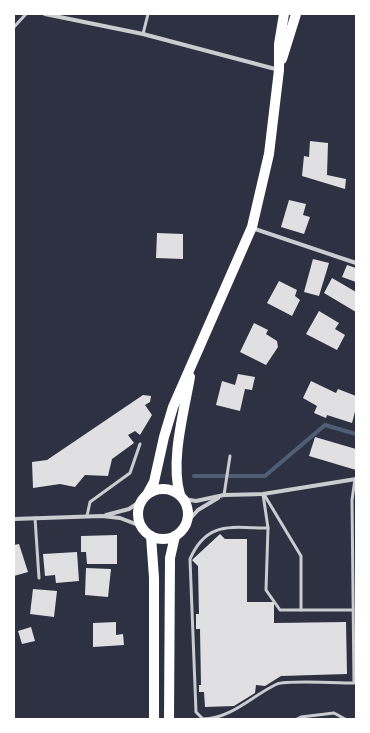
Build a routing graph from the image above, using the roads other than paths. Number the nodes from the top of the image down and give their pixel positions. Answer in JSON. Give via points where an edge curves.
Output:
{"nodes":[{"id":1,"x":26,"y":14,"type":"edge"},
{"id":2,"x":44,"y":14,"type":"edge"},
{"id":3,"x":148,"y":14,"type":"edge"},
{"id":4,"x":284,"y":14,"type":"edge"},
{"id":5,"x":296,"y":14,"type":"edge"},
{"id":6,"x":14,"y":26,"type":"edge"},
{"id":7,"x":142,"y":34,"type":"junction"},
{"id":8,"x":279,"y":70,"type":"junction"},
{"id":9,"x":252,"y":227,"type":"junction"},
{"id":10,"x":356,"y":263,"type":"edge"},
{"id":11,"x":194,"y":357,"type":"junction"},
{"id":12,"x":140,"y":444,"type":"dead end"},
{"id":13,"x":230,"y":456,"type":"dead end"},
{"id":14,"x":356,"y":479,"type":"edge"},
{"id":15,"x":148,"y":493,"type":"junction"},
{"id":16,"x":263,"y":494,"type":"junction"},
{"id":17,"x":222,"y":496,"type":"junction"},
{"id":18,"x":182,"y":497,"type":"junction"},
{"id":19,"x":141,"y":501,"type":"junction"},
{"id":20,"x":87,"y":516,"type":"junction"},
{"id":21,"x":102,"y":516,"type":"junction"},
{"id":22,"x":35,"y":518,"type":"junction"},
{"id":23,"x":14,"y":519,"type":"edge"},
{"id":24,"x":186,"y":523,"type":"junction"},
{"id":25,"x":140,"y":526,"type":"junction"},
{"id":26,"x":268,"y":528,"type":"junction"},
{"id":27,"x":151,"y":536,"type":"junction"},
{"id":28,"x":175,"y":536,"type":"junction"},
{"id":29,"x":39,"y":578,"type":"dead end"},
{"id":30,"x":301,"y":610,"type":"junction"},
{"id":31,"x":353,"y":610,"type":"junction"},
{"id":32,"x":154,"y":719,"type":"edge"},
{"id":33,"x":169,"y":719,"type":"edge"},
{"id":34,"x":297,"y":719,"type":"edge"},
{"id":35,"x":345,"y":719,"type":"edge"}],
"edges":[{"from":1,"to":6,"type":"lane"},
{"from":2,"to":7,"type":"street"},
{"from":3,"to":7,"type":"lane"},
{"from":4,"to":8,"type":"main road","via":[[279,44]]},
{"from":5,"to":8,"type":"main road"},
{"from":7,"to":8,"type":"street"},
{"from":8,"to":9,"type":"main road","via":[[269,154]]},
{"from":9,"to":10,"type":"street"},
{"from":9,"to":11,"type":"main road"},
{"from":11,"to":15,"type":"main road","via":[[173,407],[154,482]]},
{"from":11,"to":18,"type":"main road","via":[[178,450],[176,482]]},
{"from":12,"to":20,"type":"lane","via":[[130,473],[90,502]]},
{"from":13,"to":17,"type":"lane"},
{"from":14,"to":16,"type":"street"},
{"from":14,"to":31,"type":"lane","via":[[352,500]]},
{"from":15,"to":18,"type":"main road","via":[[162,488]]},
{"from":15,"to":19,"type":"main road"},
{"from":16,"to":17,"type":"street"},
{"from":16,"to":26,"type":"lane"},
{"from":16,"to":30,"type":"lane","via":[[301,556]]},
{"from":17,"to":18,"type":"street","via":[[196,501]]},
{"from":17,"to":24,"type":"street","via":[[198,510]]},
{"from":18,"to":24,"type":"main road","via":[[188,509]]},
{"from":19,"to":21,"type":"street","via":[[129,509]]},
{"from":19,"to":25,"type":"main road","via":[[138,518]]},
{"from":20,"to":21,"type":"street"},
{"from":20,"to":22,"type":"street"},
{"from":21,"to":25,"type":"street","via":[[120,518]]},
{"from":22,"to":23,"type":"street"},
{"from":22,"to":29,"type":"lane"},
{"from":24,"to":28,"type":"main road"},
{"from":25,"to":27,"type":"main road"},
{"from":26,"to":30,"type":"lane","via":[[266,590],[280,610]]},
{"from":26,"to":31,"type":"lane","via":[[219,528],[195,547],[190,559],[196,712],[203,718],[212,719],[233,711],[279,683],[354,683]]},
{"from":27,"to":28,"type":"main road","via":[[163,539]]},
{"from":27,"to":32,"type":"main road","via":[[154,578]]},
{"from":28,"to":33,"type":"main road","via":[[170,558]]},
{"from":30,"to":31,"type":"lane"},
{"from":34,"to":35,"type":"lane","via":[[334,713]]}]}
